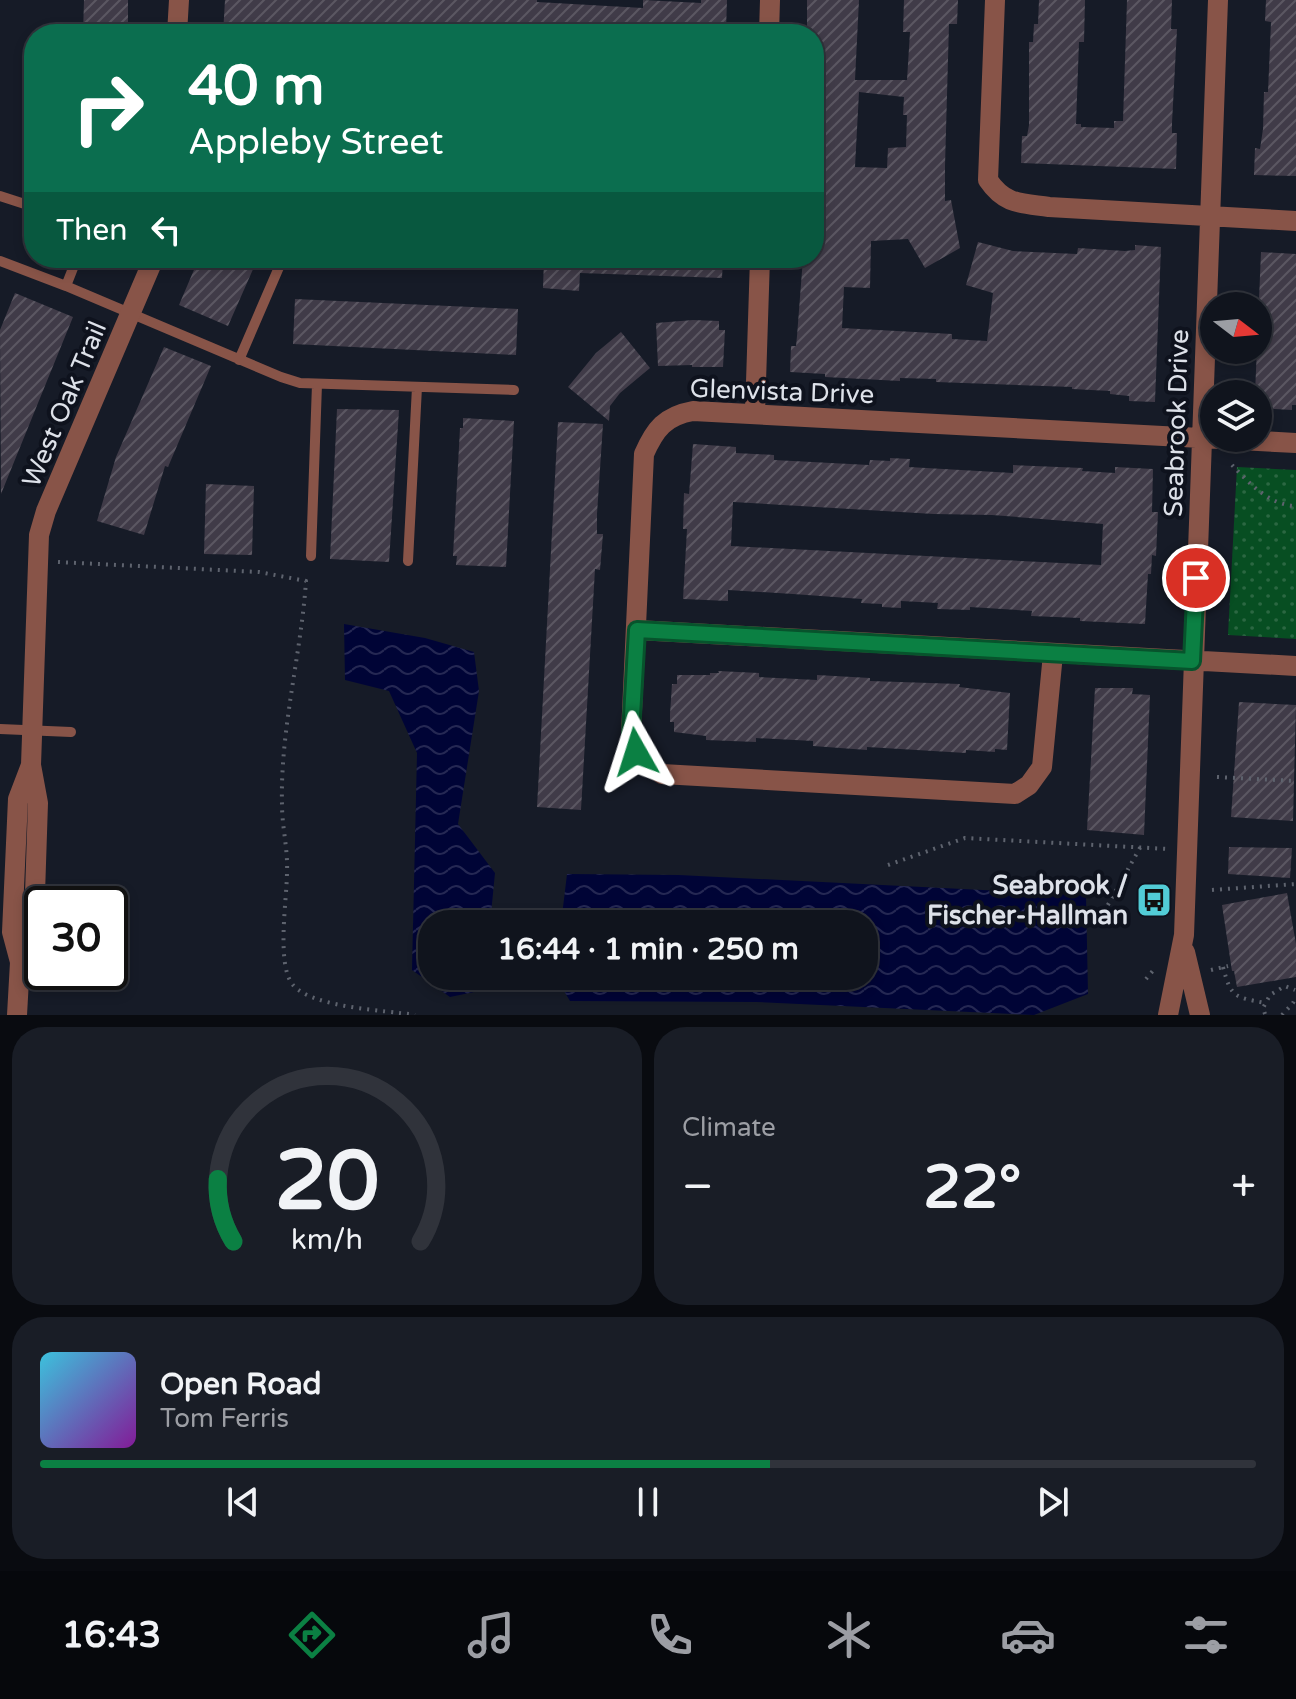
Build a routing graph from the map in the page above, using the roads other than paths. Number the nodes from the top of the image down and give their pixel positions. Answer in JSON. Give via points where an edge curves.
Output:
{"nodes":[{"id":1,"x":179,"y":0,"type":"edge"},
{"id":2,"x":770,"y":0,"type":"edge"},
{"id":3,"x":995,"y":0,"type":"edge"},
{"id":4,"x":1218,"y":0,"type":"edge"},
{"id":5,"x":178,"y":24,"type":"edge"},
{"id":6,"x":769,"y":24,"type":"edge"},
{"id":7,"x":0,"y":196,"type":"edge"},
{"id":8,"x":24,"y":204,"type":"edge"},
{"id":9,"x":1209,"y":218,"type":"junction"},
{"id":10,"x":1296,"y":221,"type":"edge"},
{"id":11,"x":0,"y":261,"type":"edge"},
{"id":12,"x":73,"y":268,"type":"edge"},
{"id":13,"x":150,"y":268,"type":"edge"},
{"id":14,"x":279,"y":268,"type":"edge"},
{"id":15,"x":760,"y":268,"type":"edge"},
{"id":16,"x":66,"y":286,"type":"junction"},
{"id":17,"x":131,"y":314,"type":"junction"},
{"id":18,"x":239,"y":360,"type":"junction"},
{"id":19,"x":1204,"y":380,"type":"edge"},
{"id":20,"x":317,"y":384,"type":"junction"},
{"id":21,"x":417,"y":387,"type":"junction"},
{"id":22,"x":514,"y":390,"type":"dead end"},
{"id":23,"x":755,"y":413,"type":"junction"},
{"id":24,"x":1200,"y":438,"type":"edge"},
{"id":25,"x":1272,"y":442,"type":"edge"},
{"id":26,"x":1296,"y":443,"type":"edge"},
{"id":27,"x":1201,"y":452,"type":"edge"},
{"id":28,"x":311,"y":556,"type":"dead end"},
{"id":29,"x":408,"y":561,"type":"dead end"},
{"id":30,"x":637,"y":630,"type":"junction"},
{"id":31,"x":1053,"y":654,"type":"junction"},
{"id":32,"x":1192,"y":661,"type":"junction"},
{"id":33,"x":1296,"y":666,"type":"edge"},
{"id":34,"x":0,"y":729,"type":"edge"},
{"id":35,"x":33,"y":731,"type":"junction"},
{"id":36,"x":71,"y":732,"type":"dead end"},
{"id":37,"x":1184,"y":944,"type":"junction"},
{"id":38,"x":17,"y":1015,"type":"edge"},
{"id":39,"x":1168,"y":1015,"type":"edge"},
{"id":40,"x":1200,"y":1015,"type":"edge"}],
"edges":[{"from":1,"to":5,"type":"street"},
{"from":2,"to":6,"type":"street"},
{"from":3,"to":9,"type":"street","via":[[988,180],[999,196],[1049,207]]},
{"from":4,"to":9,"type":"street","name":"Seabrook Drive"},
{"from":7,"to":8,"type":"lane"},
{"from":9,"to":10,"type":"street"},
{"from":9,"to":19,"type":"street","name":"Seabrook Drive"},
{"from":11,"to":16,"type":"lane"},
{"from":12,"to":16,"type":"lane"},
{"from":13,"to":17,"type":"street","name":"West Oak Trail"},
{"from":14,"to":18,"type":"lane"},
{"from":15,"to":23,"type":"street"},
{"from":16,"to":17,"type":"lane"},
{"from":17,"to":18,"type":"lane"},
{"from":17,"to":35,"type":"street","name":"West Oak Trail","via":[[39,535]]},
{"from":18,"to":20,"type":"lane","via":[[300,383]]},
{"from":20,"to":21,"type":"lane"},
{"from":20,"to":28,"type":"lane"},
{"from":21,"to":22,"type":"lane"},
{"from":21,"to":29,"type":"lane"},
{"from":23,"to":24,"type":"street","name":"Glenvista Drive"},
{"from":23,"to":30,"type":"street","name":"Glenvista Drive","via":[[676,414],[653,433],[644,454]]},
{"from":25,"to":26,"type":"street","name":"Glenvista Drive"},
{"from":27,"to":32,"type":"street","name":"Seabrook Drive"},
{"from":30,"to":31,"type":"street"},
{"from":30,"to":31,"type":"street","name":"Glenvista Drive","via":[[631,733],[636,752],[662,774],[1000,794],[1015,794],[1042,767]]},
{"from":31,"to":32,"type":"street"},
{"from":32,"to":33,"type":"street"},
{"from":32,"to":37,"type":"street","name":"Seabrook Drive"},
{"from":34,"to":35,"type":"lane"},
{"from":35,"to":36,"type":"lane"},
{"from":35,"to":38,"type":"street","name":"West Oak Trail","via":[[31,765],[18,799],[12,932],[20,962]]},
{"from":37,"to":39,"type":"street","name":"Seabrook Drive"},
{"from":37,"to":40,"type":"street","name":"Seabrook Drive"}]}
